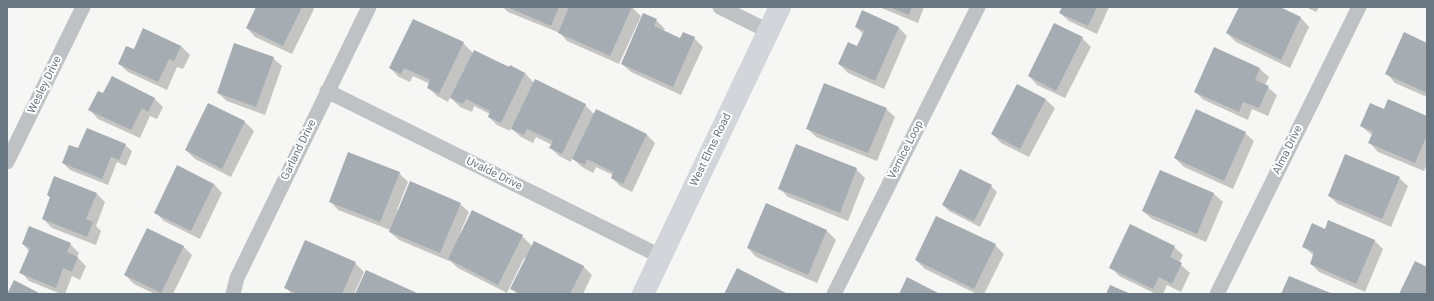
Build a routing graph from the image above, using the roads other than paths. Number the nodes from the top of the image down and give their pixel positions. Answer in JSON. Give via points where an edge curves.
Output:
{"nodes":[{"id":1,"x":83,"y":7,"type":"edge"},
{"id":2,"x":369,"y":7,"type":"edge"},
{"id":3,"x":720,"y":7,"type":"edge"},
{"id":4,"x":780,"y":7,"type":"edge"},
{"id":5,"x":978,"y":7,"type":"edge"},
{"id":6,"x":1359,"y":7,"type":"edge"},
{"id":7,"x":768,"y":31,"type":"junction"},
{"id":8,"x":327,"y":91,"type":"junction"},
{"id":9,"x":7,"y":162,"type":"edge"},
{"id":10,"x":660,"y":256,"type":"junction"},
{"id":11,"x":233,"y":294,"type":"edge"},
{"id":12,"x":643,"y":294,"type":"edge"},
{"id":13,"x":834,"y":294,"type":"edge"},
{"id":14,"x":1217,"y":294,"type":"edge"}],
"edges":[{"from":1,"to":9,"type":"street","name":"Wesley Drive"},
{"from":2,"to":8,"type":"street","name":"Garland Drive"},
{"from":3,"to":7,"type":"street"},
{"from":4,"to":7,"type":"main road","name":"West Elms Road"},
{"from":5,"to":13,"type":"street","name":"Vernice Loop"},
{"from":6,"to":14,"type":"street","name":"Alma Drive"},
{"from":7,"to":10,"type":"main road","name":"West Elms Road"},
{"from":8,"to":10,"type":"street","name":"Uvalde Drive"},
{"from":8,"to":11,"type":"street","name":"Garland Drive","via":[[237,278]]},
{"from":10,"to":12,"type":"main road","name":"West Elms Road"}]}
